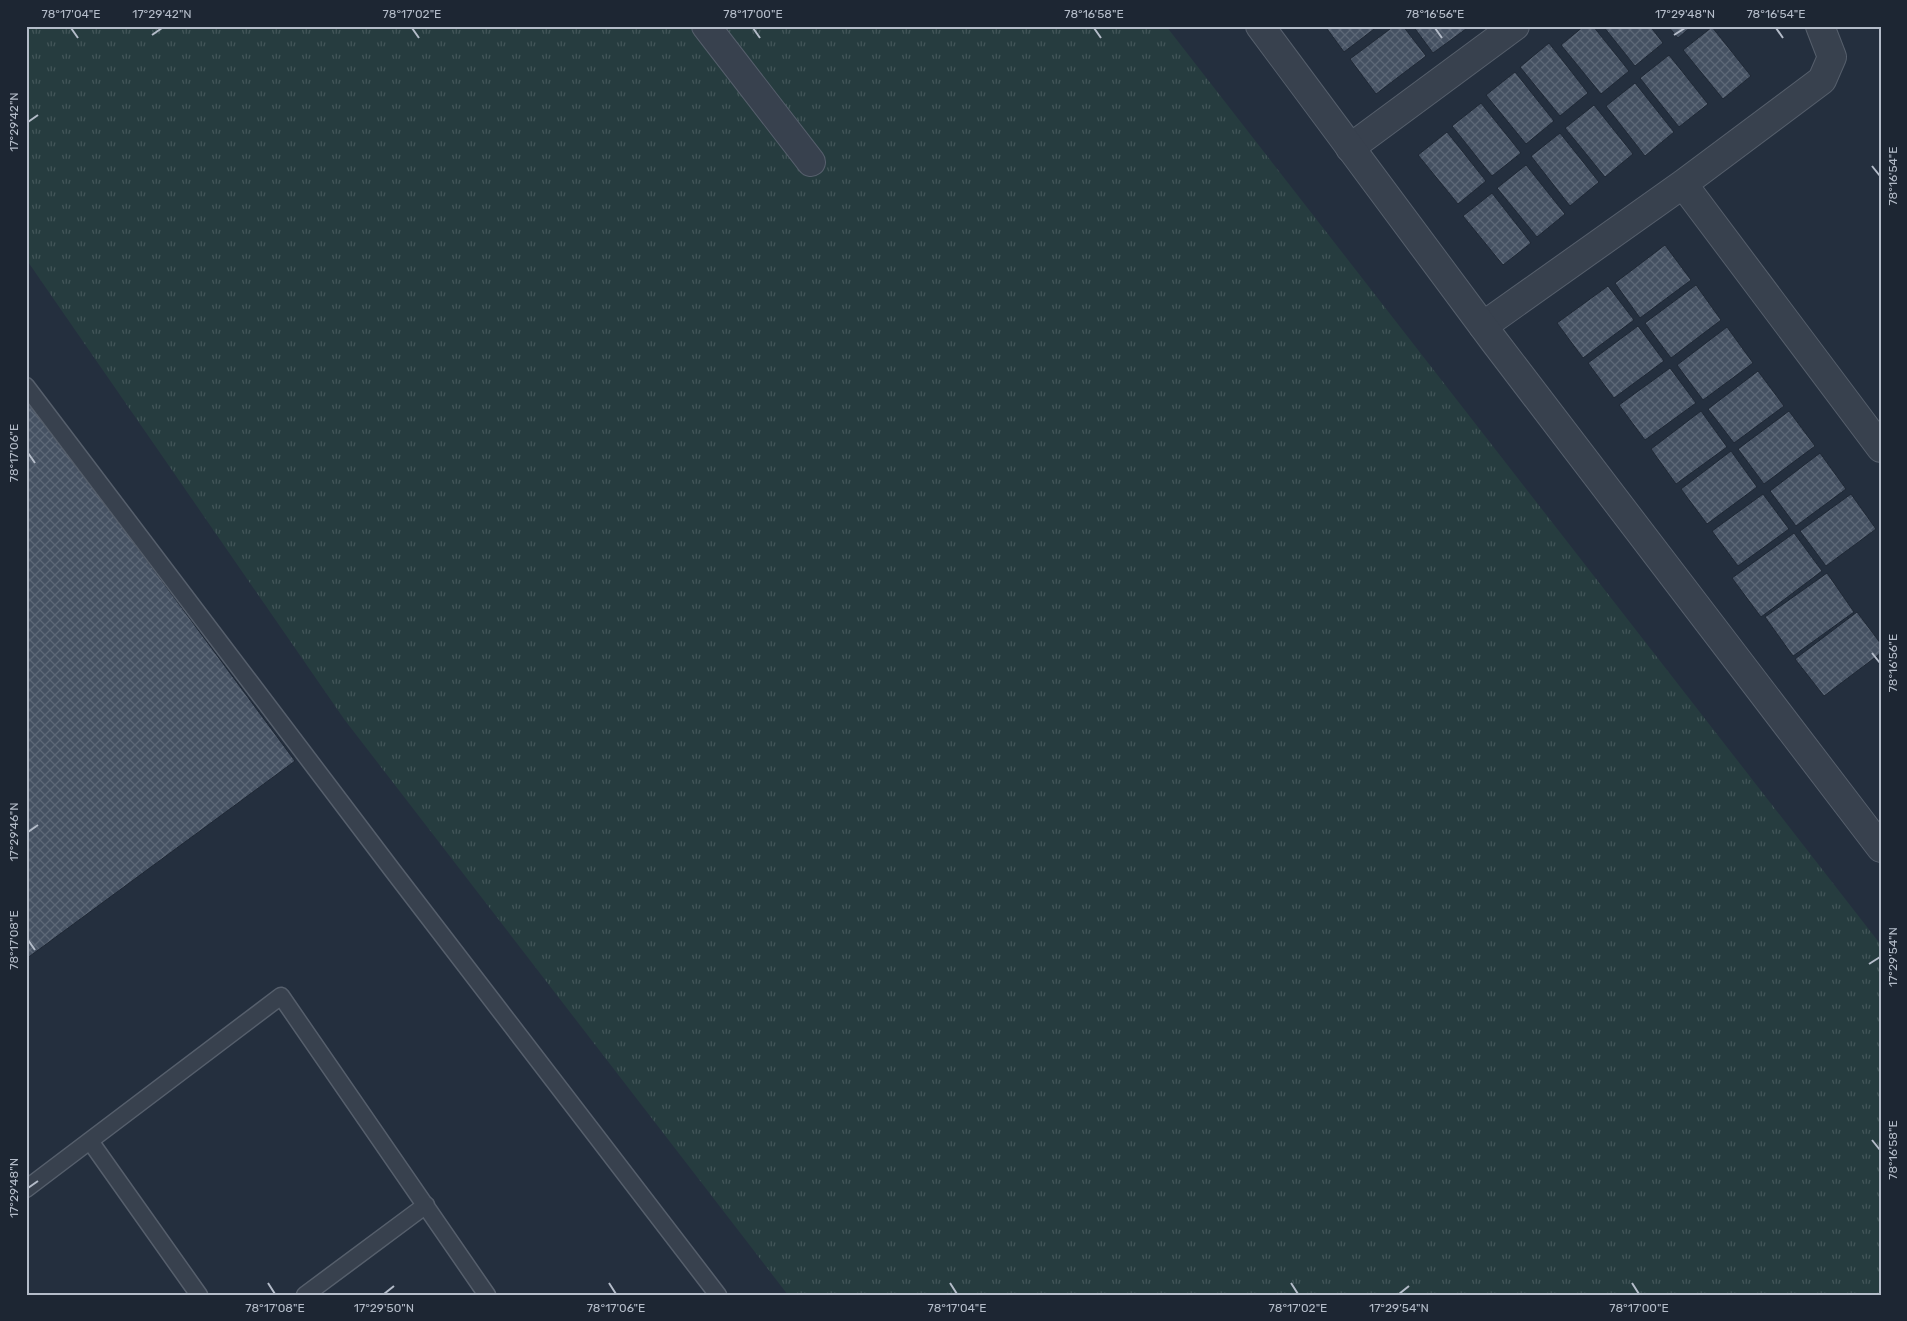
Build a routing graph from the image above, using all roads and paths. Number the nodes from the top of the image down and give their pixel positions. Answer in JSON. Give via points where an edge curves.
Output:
{"nodes":[{"id":1,"x":706,"y":26,"type":"edge"},
{"id":2,"x":1260,"y":26,"type":"edge"},
{"id":3,"x":1515,"y":26,"type":"edge"},
{"id":4,"x":1820,"y":26,"type":"edge"},
{"id":5,"x":1350,"y":148,"type":"junction"},
{"id":6,"x":811,"y":162,"type":"dead end"},
{"id":7,"x":1683,"y":184,"type":"junction"},
{"id":8,"x":1483,"y":326,"type":"junction"},
{"id":9,"x":26,"y":386,"type":"edge"},
{"id":10,"x":1881,"y":448,"type":"edge"},
{"id":11,"x":1881,"y":848,"type":"edge"},
{"id":12,"x":90,"y":1141,"type":"junction"},
{"id":13,"x":26,"y":1189,"type":"edge"},
{"id":14,"x":426,"y":1205,"type":"junction"},
{"id":15,"x":199,"y":1295,"type":"edge"},
{"id":16,"x":305,"y":1295,"type":"edge"},
{"id":17,"x":487,"y":1295,"type":"edge"},
{"id":18,"x":718,"y":1295,"type":"edge"}],
"edges":[{"from":1,"to":6,"type":"street"},
{"from":2,"to":5,"type":"street"},
{"from":3,"to":5,"type":"street"},
{"from":4,"to":7,"type":"street","via":[[1832,57],[1822,80]]},
{"from":5,"to":8,"type":"street"},
{"from":7,"to":8,"type":"street"},
{"from":7,"to":10,"type":"street"},
{"from":8,"to":11,"type":"street"},
{"from":9,"to":18,"type":"lane"},
{"from":12,"to":13,"type":"lane"},
{"from":12,"to":14,"type":"lane","via":[[281,996]]},
{"from":12,"to":15,"type":"lane"},
{"from":14,"to":16,"type":"lane"},
{"from":14,"to":17,"type":"lane"}]}
